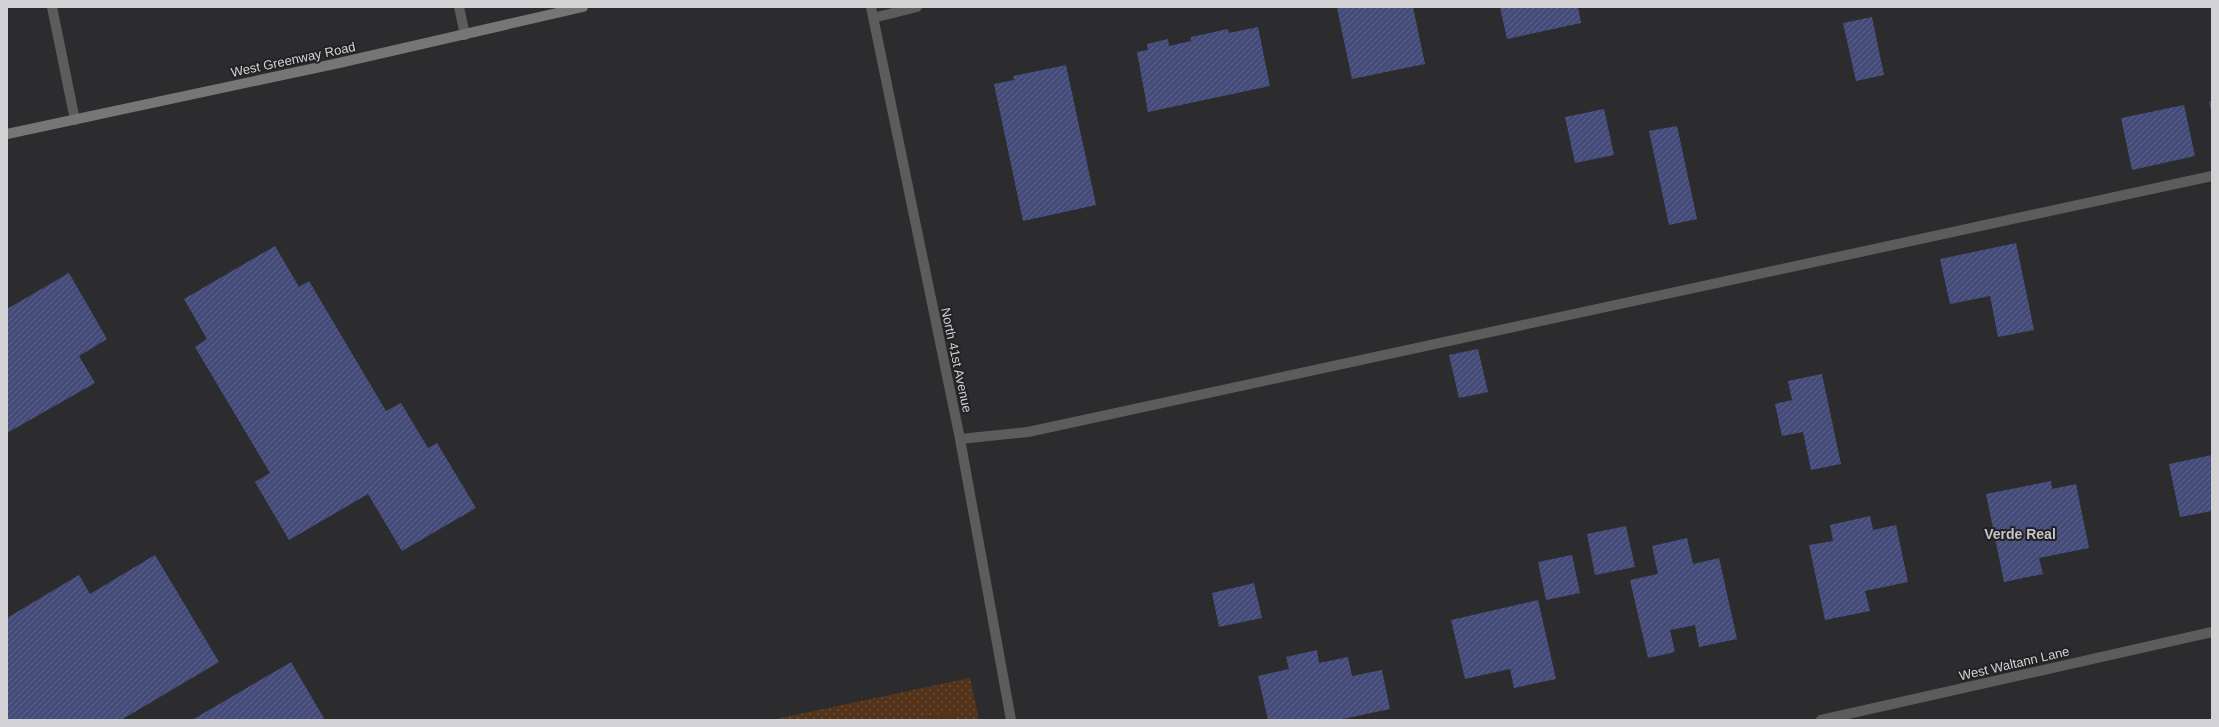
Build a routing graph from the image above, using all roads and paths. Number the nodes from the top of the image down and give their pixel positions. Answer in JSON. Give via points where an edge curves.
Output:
{"nodes":[{"id":1,"x":52,"y":7,"type":"edge"},
{"id":2,"x":459,"y":7,"type":"edge"},
{"id":3,"x":583,"y":7,"type":"edge"},
{"id":4,"x":871,"y":7,"type":"edge"},
{"id":5,"x":917,"y":7,"type":"edge"},
{"id":6,"x":873,"y":18,"type":"junction"},
{"id":7,"x":465,"y":35,"type":"junction"},
{"id":8,"x":75,"y":120,"type":"junction"},
{"id":9,"x":7,"y":134,"type":"edge"},
{"id":10,"x":2212,"y":176,"type":"edge"},
{"id":11,"x":960,"y":439,"type":"junction"},
{"id":12,"x":2212,"y":632,"type":"edge"},
{"id":13,"x":1010,"y":720,"type":"edge"},
{"id":14,"x":1821,"y":720,"type":"edge"}],
"edges":[{"from":1,"to":8,"type":"street"},
{"from":2,"to":7,"type":"street"},
{"from":3,"to":7,"type":"main road","name":"West Greenway Road"},
{"from":4,"to":6,"type":"street","name":"North 41st Avenue"},
{"from":5,"to":6,"type":"street"},
{"from":6,"to":11,"type":"street","name":"North 41st Avenue"},
{"from":7,"to":8,"type":"main road","name":"West Greenway Road"},
{"from":8,"to":9,"type":"main road","name":"West Greenway Road"},
{"from":10,"to":11,"type":"street","via":[[1028,432]]},
{"from":11,"to":13,"type":"street","name":"North 41st Avenue"},
{"from":12,"to":14,"type":"street","name":"West Waltann Lane"}]}
